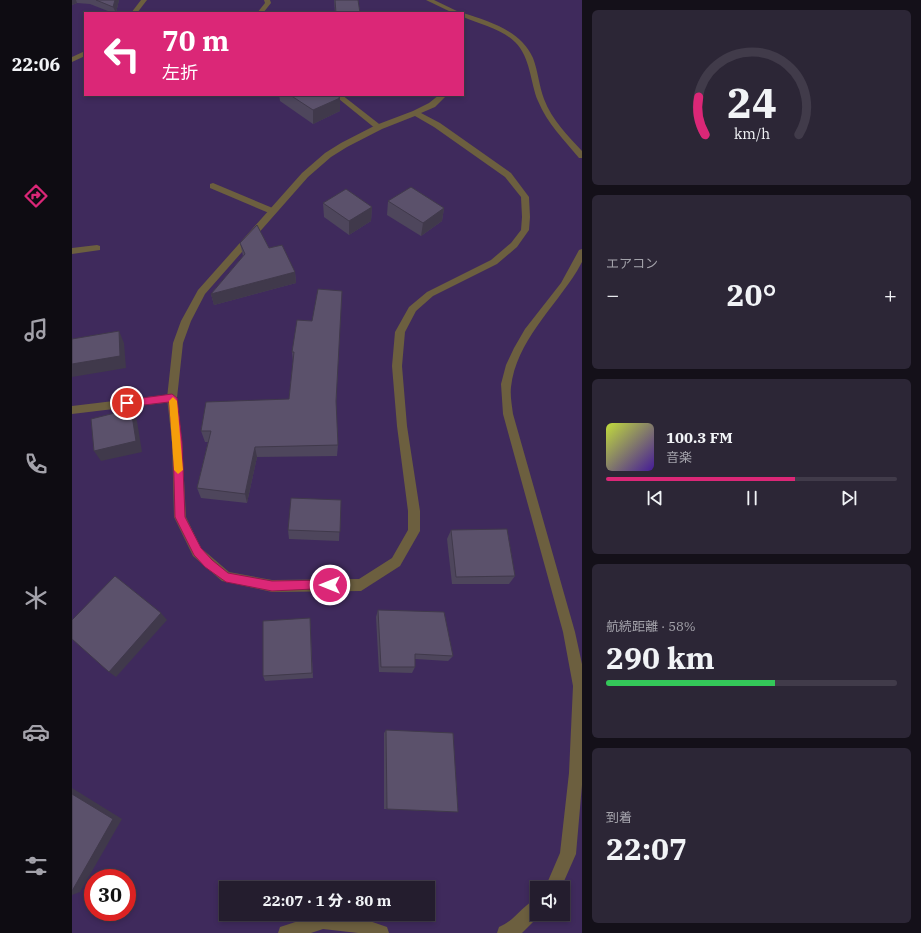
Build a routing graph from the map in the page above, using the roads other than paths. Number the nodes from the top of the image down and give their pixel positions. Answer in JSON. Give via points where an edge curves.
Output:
{"nodes":[{"id":1,"x":144,"y":0,"type":"edge"},
{"id":2,"x":267,"y":0,"type":"edge"},
{"id":3,"x":432,"y":2,"type":"edge"},
{"id":4,"x":135,"y":12,"type":"edge"},
{"id":5,"x":261,"y":12,"type":"edge"},
{"id":6,"x":437,"y":12,"type":"edge"},
{"id":7,"x":456,"y":12,"type":"edge"},
{"id":8,"x":464,"y":15,"type":"edge"},
{"id":9,"x":84,"y":54,"type":"edge"},
{"id":10,"x":72,"y":60,"type":"edge"},
{"id":11,"x":339,"y":96,"type":"edge"},
{"id":12,"x":443,"y":96,"type":"edge"},
{"id":13,"x":416,"y":113,"type":"junction"},
{"id":14,"x":379,"y":127,"type":"junction"},
{"id":15,"x":582,"y":156,"type":"edge"},
{"id":16,"x":213,"y":186,"type":"dead end"},
{"id":17,"x":272,"y":211,"type":"junction"},
{"id":18,"x":97,"y":248,"type":"dead end"},
{"id":19,"x":72,"y":251,"type":"edge"},
{"id":20,"x":582,"y":252,"type":"edge"},
{"id":21,"x":172,"y":398,"type":"junction"},
{"id":22,"x":72,"y":410,"type":"edge"},
{"id":23,"x":556,"y":881,"type":"edge"},
{"id":24,"x":530,"y":914,"type":"edge"},
{"id":25,"x":286,"y":933,"type":"edge"},
{"id":26,"x":381,"y":933,"type":"edge"},
{"id":27,"x":505,"y":933,"type":"edge"}],
"edges":[{"from":1,"to":4,"type":"street"},
{"from":2,"to":5,"type":"street","via":[[268,3]]},
{"from":3,"to":6,"type":"street"},
{"from":3,"to":7,"type":"street"},
{"from":8,"to":15,"type":"street","via":[[516,39],[526,51],[541,100],[553,122]]},
{"from":9,"to":10,"type":"street"},
{"from":11,"to":14,"type":"street"},
{"from":12,"to":13,"type":"street"},
{"from":13,"to":14,"type":"street"},
{"from":13,"to":21,"type":"street","via":[[508,175],[525,197],[526,217],[525,230],[509,249],[494,262],[430,294],[412,309],[400,332],[397,366],[402,426],[414,511],[414,531],[396,562],[361,585],[272,586],[226,577],[208,564],[197,552],[180,517],[177,442]]},
{"from":14,"to":17,"type":"street","via":[[328,155],[305,175]]},
{"from":16,"to":17,"type":"street"},
{"from":17,"to":21,"type":"street","via":[[201,292],[178,342]]},
{"from":18,"to":19,"type":"street"},
{"from":20,"to":23,"type":"street","via":[[564,284],[513,359],[506,385],[508,414],[569,632],[580,686],[576,773],[568,854]]},
{"from":21,"to":22,"type":"street"},
{"from":24,"to":27,"type":"street","via":[[515,929]]},
{"from":25,"to":26,"type":"street","via":[[324,921],[358,925]]}]}
